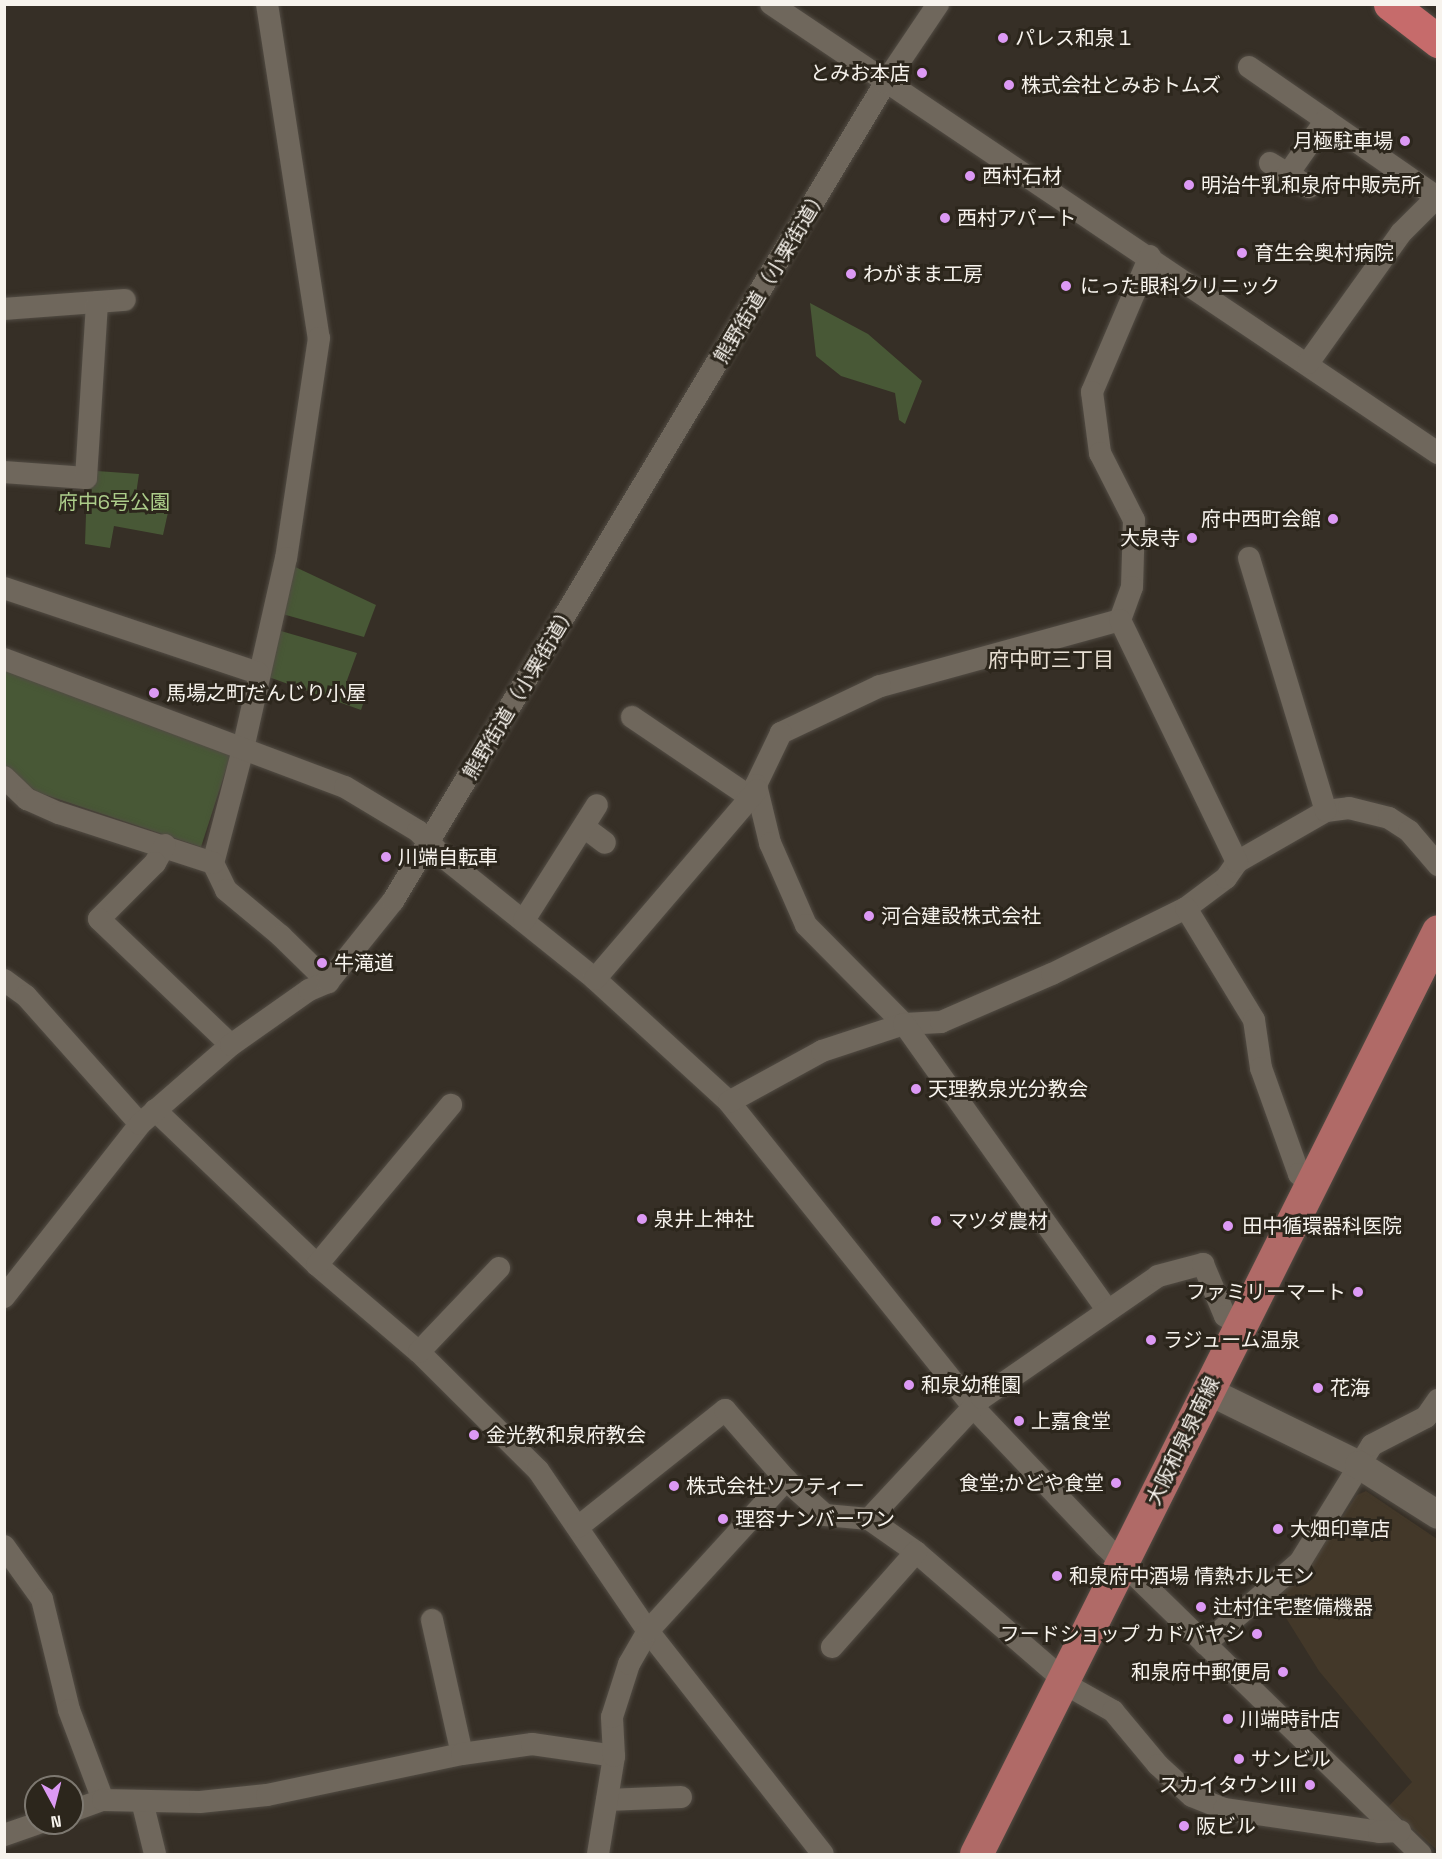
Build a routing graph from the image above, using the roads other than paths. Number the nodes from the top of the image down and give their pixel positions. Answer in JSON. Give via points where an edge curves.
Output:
{"nodes":[{"id":1,"x":267,"y":4,"type":"edge"},
{"id":2,"x":771,"y":4,"type":"edge"},
{"id":3,"x":938,"y":4,"type":"edge"},
{"id":4,"x":1390,"y":4,"type":"edge"},
{"id":5,"x":1437,"y":41,"type":"edge"},
{"id":6,"x":1250,"y":67,"type":"dead end"},
{"id":7,"x":885,"y":83,"type":"junction"},
{"id":8,"x":1326,"y":120,"type":"junction"},
{"id":9,"x":1310,"y":188,"type":"dead end"},
{"id":10,"x":1437,"y":196,"type":"edge"},
{"id":11,"x":1150,"y":256,"type":"junction"},
{"id":12,"x":125,"y":300,"type":"dead end"},
{"id":13,"x":97,"y":302,"type":"junction"},
{"id":14,"x":4,"y":309,"type":"edge"},
{"id":15,"x":1308,"y":363,"type":"junction"},
{"id":16,"x":1437,"y":453,"type":"edge"},
{"id":17,"x":4,"y":472,"type":"edge"},
{"id":18,"x":1249,"y":558,"type":"dead end"},
{"id":19,"x":4,"y":588,"type":"edge"},
{"id":20,"x":1120,"y":620,"type":"junction"},
{"id":21,"x":4,"y":659,"type":"edge"},
{"id":22,"x":258,"y":673,"type":"junction"},
{"id":23,"x":632,"y":717,"type":"dead end"},
{"id":24,"x":243,"y":749,"type":"junction"},
{"id":25,"x":4,"y":777,"type":"edge"},
{"id":26,"x":754,"y":794,"type":"junction"},
{"id":27,"x":597,"y":805,"type":"dead end"},
{"id":28,"x":1326,"y":811,"type":"junction"},
{"id":29,"x":584,"y":827,"type":"junction"},
{"id":30,"x":427,"y":841,"type":"junction"},
{"id":31,"x":605,"y":843,"type":"dead end"},
{"id":32,"x":165,"y":845,"type":"junction"},
{"id":33,"x":1237,"y":862,"type":"junction"},
{"id":34,"x":213,"y":863,"type":"junction"},
{"id":35,"x":1437,"y":865,"type":"edge"},
{"id":36,"x":1186,"y":908,"type":"junction"},
{"id":37,"x":524,"y":920,"type":"junction"},
{"id":38,"x":1437,"y":931,"type":"edge"},
{"id":39,"x":595,"y":979,"type":"junction"},
{"id":40,"x":4,"y":980,"type":"edge"},
{"id":41,"x":328,"y":982,"type":"junction"},
{"id":42,"x":904,"y":1024,"type":"junction"},
{"id":43,"x":231,"y":1045,"type":"junction"},
{"id":44,"x":729,"y":1102,"type":"junction"},
{"id":45,"x":451,"y":1105,"type":"dead end"},
{"id":46,"x":147,"y":1117,"type":"junction"},
{"id":47,"x":1311,"y":1186,"type":"junction"},
{"id":48,"x":317,"y":1265,"type":"junction"},
{"id":49,"x":500,"y":1268,"type":"dead end"},
{"id":50,"x":4,"y":1297,"type":"edge"},
{"id":51,"x":1107,"y":1311,"type":"junction"},
{"id":52,"x":1240,"y":1323,"type":"junction"},
{"id":53,"x":419,"y":1352,"type":"junction"},
{"id":54,"x":1208,"y":1391,"type":"junction"},
{"id":55,"x":1437,"y":1400,"type":"edge"},
{"id":56,"x":975,"y":1409,"type":"junction"},
{"id":57,"x":1359,"y":1465,"type":"junction"},
{"id":58,"x":786,"y":1480,"type":"junction"},
{"id":59,"x":1437,"y":1515,"type":"edge"},
{"id":60,"x":869,"y":1519,"type":"junction"},
{"id":61,"x":578,"y":1527,"type":"junction"},
{"id":62,"x":4,"y":1546,"type":"edge"},
{"id":63,"x":916,"y":1552,"type":"junction"},
{"id":64,"x":1124,"y":1564,"type":"junction"},
{"id":65,"x":432,"y":1620,"type":"dead end"},
{"id":66,"x":648,"y":1631,"type":"junction"},
{"id":67,"x":1205,"y":1644,"type":"junction"},
{"id":68,"x":832,"y":1647,"type":"dead end"},
{"id":69,"x":1063,"y":1677,"type":"junction"},
{"id":70,"x":462,"y":1754,"type":"junction"},
{"id":71,"x":614,"y":1756,"type":"junction"},
{"id":72,"x":681,"y":1797,"type":"dead end"},
{"id":73,"x":103,"y":1800,"type":"junction"},
{"id":74,"x":607,"y":1800,"type":"junction"},
{"id":75,"x":142,"y":1801,"type":"junction"},
{"id":76,"x":84,"y":1807,"type":"edge"},
{"id":77,"x":24,"y":1828,"type":"edge"},
{"id":78,"x":1400,"y":1831,"type":"junction"},
{"id":79,"x":4,"y":1835,"type":"edge"},
{"id":80,"x":156,"y":1854,"type":"edge"},
{"id":81,"x":598,"y":1854,"type":"edge"},
{"id":82,"x":823,"y":1854,"type":"edge"},
{"id":83,"x":976,"y":1854,"type":"edge"},
{"id":84,"x":1421,"y":1854,"type":"edge"}],
"edges":[{"from":1,"to":22,"type":"street","via":[[319,338],[286,558]]},
{"from":2,"to":7,"type":"street"},
{"from":3,"to":7,"type":"street","name":"熊野街道（小栗街道）"},
{"from":4,"to":5,"type":"highway"},
{"from":6,"to":8,"type":"street"},
{"from":7,"to":11,"type":"street"},
{"from":7,"to":30,"type":"street","name":"熊野街道（小栗街道）","via":[[687,418]]},
{"from":8,"to":9,"type":"street","via":[[1279,169]]},
{"from":8,"to":10,"type":"street"},
{"from":10,"to":15,"type":"street","via":[[1401,232]]},
{"from":11,"to":15,"type":"street"},
{"from":11,"to":20,"type":"street","via":[[1092,392],[1100,453],[1134,520],[1132,587]]},
{"from":12,"to":13,"type":"street"},
{"from":13,"to":14,"type":"street"},
{"from":13,"to":17,"type":"street","via":[[86,478]]},
{"from":15,"to":16,"type":"street"},
{"from":18,"to":28,"type":"street"},
{"from":19,"to":22,"type":"street"},
{"from":20,"to":26,"type":"street","via":[[870,690],[781,733]]},
{"from":20,"to":33,"type":"street"},
{"from":21,"to":24,"type":"street"},
{"from":22,"to":24,"type":"street"},
{"from":23,"to":26,"type":"street"},
{"from":24,"to":30,"type":"street","via":[[345,787],[418,831]]},
{"from":24,"to":34,"type":"street"},
{"from":25,"to":32,"type":"street","via":[[27,799],[59,813]]},
{"from":26,"to":39,"type":"street"},
{"from":26,"to":42,"type":"street","via":[[770,843],[806,925]]},
{"from":27,"to":29,"type":"street"},
{"from":28,"to":33,"type":"street"},
{"from":28,"to":35,"type":"street","via":[[1349,808],[1389,818],[1409,831]]},
{"from":29,"to":31,"type":"street"},
{"from":29,"to":37,"type":"street"},
{"from":30,"to":37,"type":"street"},
{"from":30,"to":41,"type":"street","name":"熊野街道（小栗街道）","via":[[393,901]]},
{"from":32,"to":34,"type":"street"},
{"from":32,"to":43,"type":"street","via":[[155,862],[99,919]]},
{"from":33,"to":36,"type":"street","via":[[1226,878]]},
{"from":34,"to":41,"type":"street","via":[[226,890]]},
{"from":36,"to":42,"type":"street","via":[[1052,974],[941,1022]]},
{"from":36,"to":47,"type":"street","via":[[1254,1020],[1261,1068],[1299,1174]]},
{"from":37,"to":39,"type":"street"},
{"from":38,"to":47,"type":"main road","name":"大阪和泉泉南線"},
{"from":39,"to":44,"type":"street"},
{"from":40,"to":46,"type":"street","via":[[26,996]]},
{"from":41,"to":43,"type":"street","name":"熊野街道（小栗街道）","via":[[309,990]]},
{"from":42,"to":44,"type":"street","via":[[822,1051]]},
{"from":42,"to":51,"type":"street"},
{"from":43,"to":46,"type":"street","name":"熊野街道（小栗街道）"},
{"from":44,"to":56,"type":"street"},
{"from":45,"to":48,"type":"street"},
{"from":46,"to":48,"type":"street"},
{"from":46,"to":50,"type":"street","name":"熊野街道（小栗街道）"},
{"from":47,"to":52,"type":"main road","name":"大阪和泉泉南線"},
{"from":48,"to":53,"type":"street"},
{"from":49,"to":53,"type":"street"},
{"from":51,"to":52,"type":"street","via":[[1158,1276],[1203,1264],[1225,1316]]},
{"from":51,"to":56,"type":"street","via":[[982,1398]]},
{"from":52,"to":54,"type":"main road","name":"大阪和泉泉南線"},
{"from":53,"to":61,"type":"street","via":[[538,1470]]},
{"from":54,"to":57,"type":"street"},
{"from":54,"to":64,"type":"main road","name":"大阪和泉泉南線"},
{"from":55,"to":57,"type":"street","via":[[1426,1417],[1372,1445]]},
{"from":56,"to":60,"type":"street"},
{"from":56,"to":64,"type":"street"},
{"from":57,"to":59,"type":"street"},
{"from":57,"to":67,"type":"street","via":[[1300,1562]]},
{"from":58,"to":60,"type":"street","via":[[825,1515]]},
{"from":58,"to":61,"type":"street","via":[[725,1410]]},
{"from":58,"to":66,"type":"street"},
{"from":60,"to":63,"type":"street"},
{"from":61,"to":66,"type":"street"},
{"from":62,"to":73,"type":"street","via":[[42,1599],[69,1710]]},
{"from":63,"to":68,"type":"street"},
{"from":63,"to":69,"type":"street"},
{"from":64,"to":67,"type":"street"},
{"from":64,"to":69,"type":"main road","name":"大阪和泉泉南線"},
{"from":65,"to":70,"type":"street"},
{"from":66,"to":71,"type":"street","via":[[629,1664],[612,1717]]},
{"from":66,"to":82,"type":"street"},
{"from":67,"to":78,"type":"street"},
{"from":69,"to":78,"type":"street","via":[[1074,1689],[1113,1711],[1158,1765],[1192,1796],[1224,1809],[1379,1832]]},
{"from":69,"to":83,"type":"main road","name":"大阪和泉泉南線"},
{"from":70,"to":71,"type":"street","via":[[532,1744]]},
{"from":70,"to":75,"type":"street","via":[[267,1796],[200,1802]]},
{"from":71,"to":74,"type":"street"},
{"from":72,"to":74,"type":"street"},
{"from":73,"to":75,"type":"street"},
{"from":73,"to":76,"type":"street"},
{"from":74,"to":81,"type":"street"},
{"from":75,"to":80,"type":"street"},
{"from":77,"to":79,"type":"street"},
{"from":78,"to":84,"type":"street"}]}
